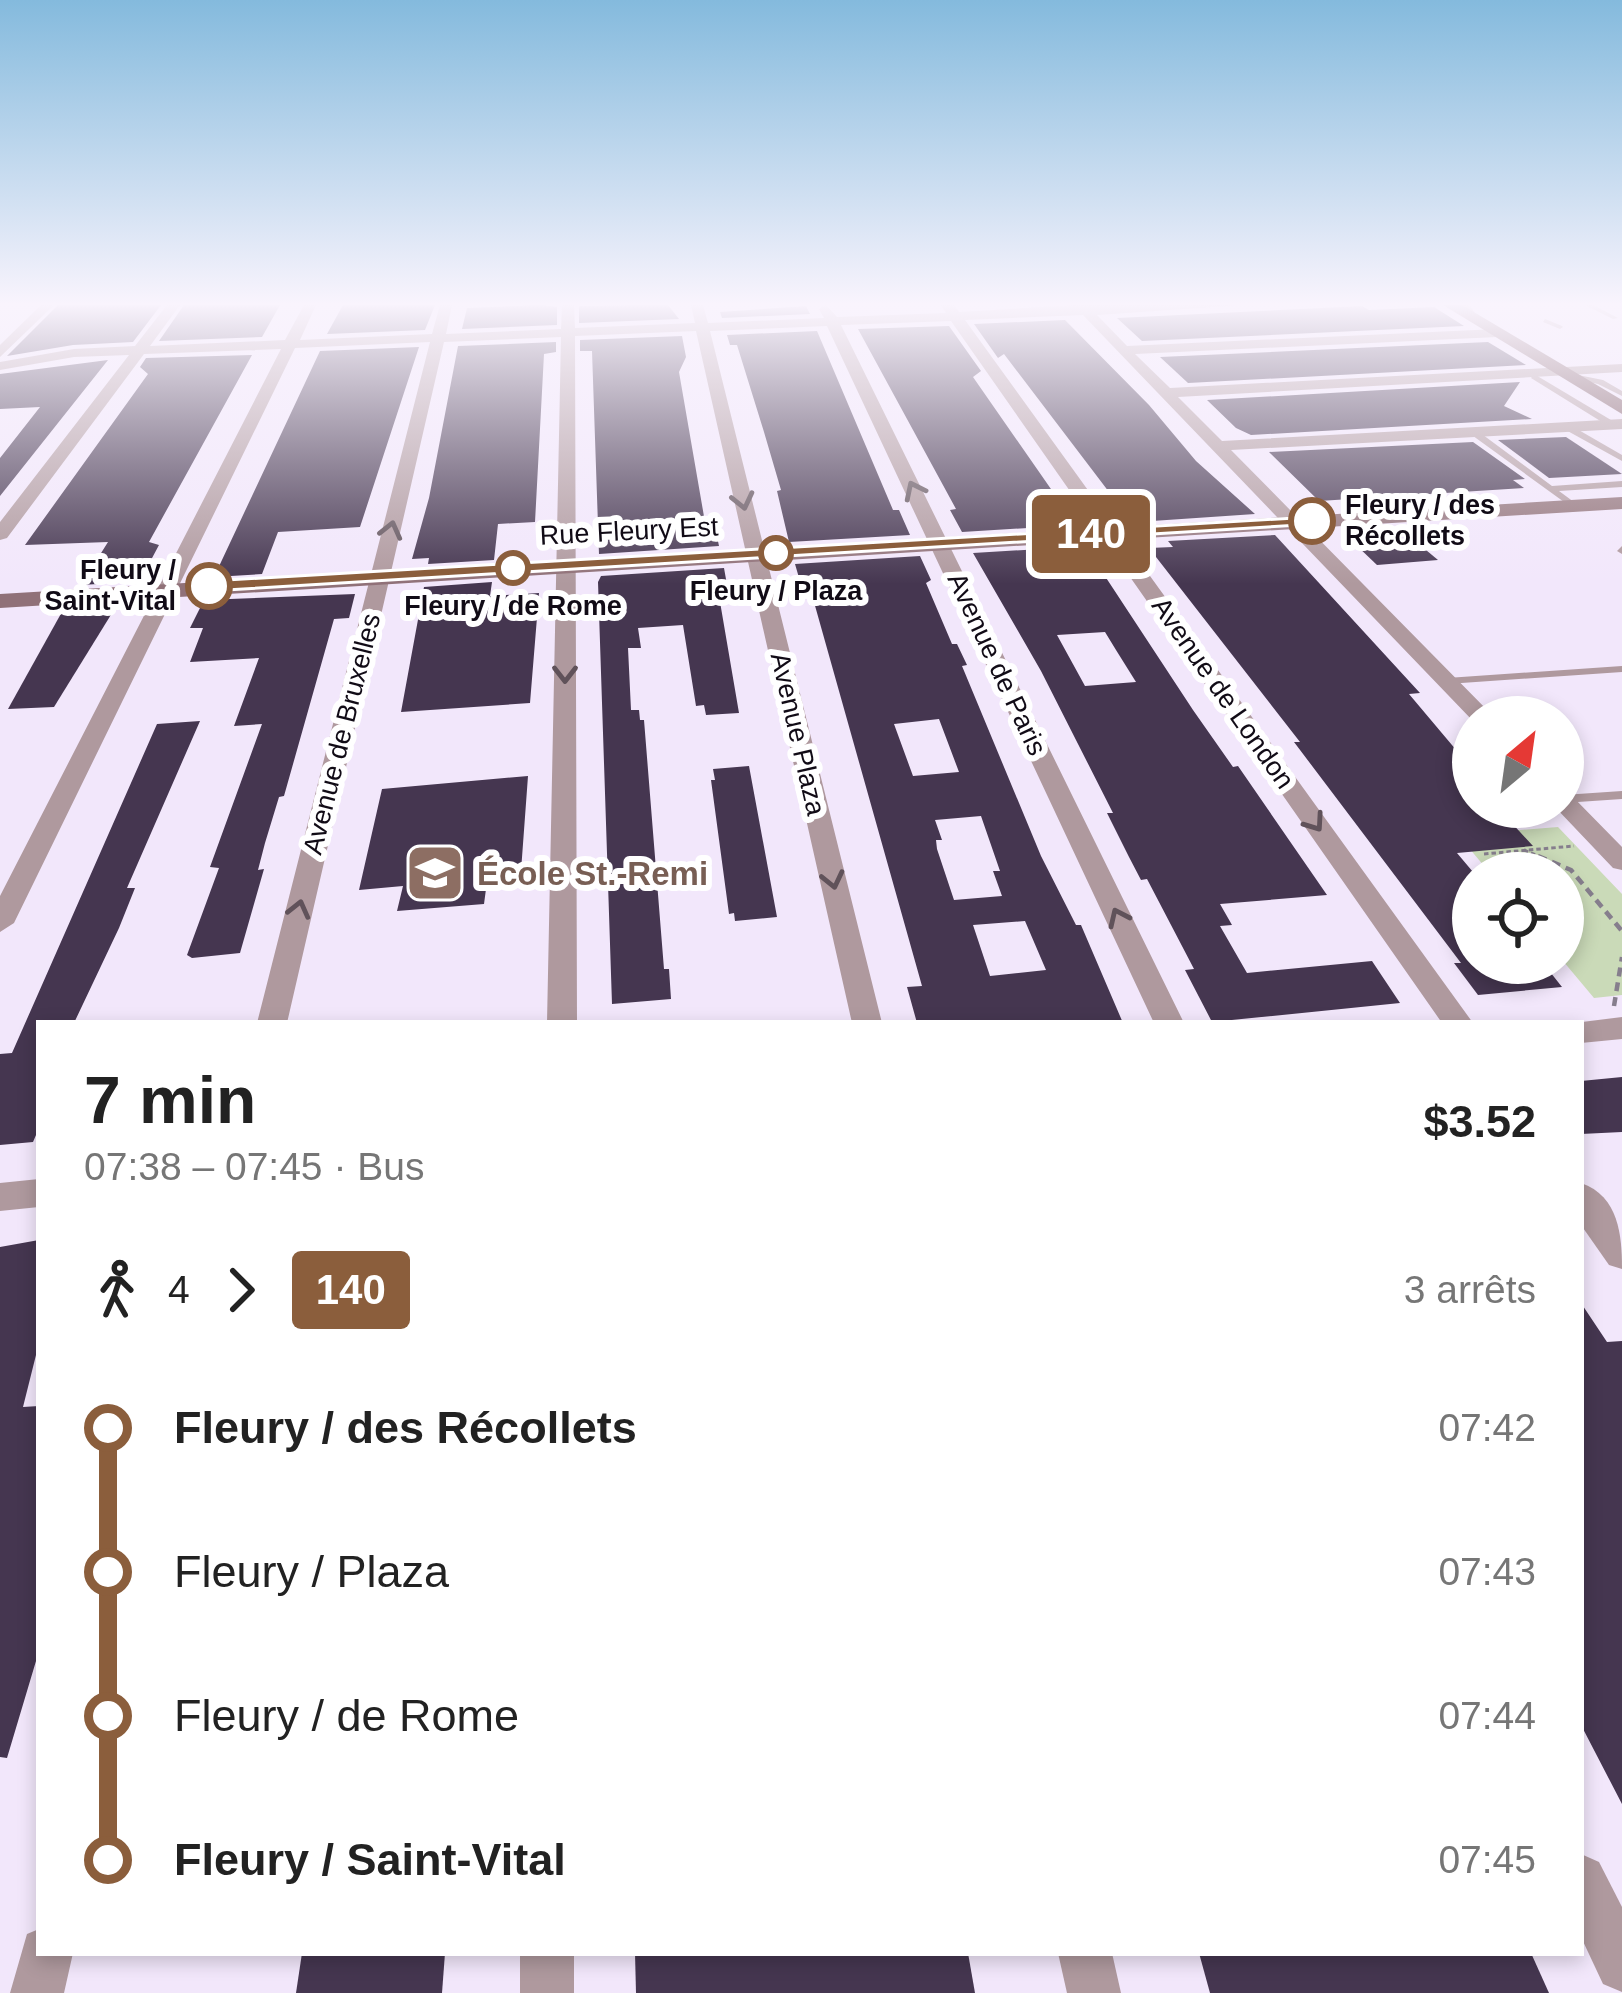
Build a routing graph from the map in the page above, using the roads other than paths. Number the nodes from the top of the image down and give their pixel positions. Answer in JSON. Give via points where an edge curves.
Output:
{"nodes":[{"id":1,"x":103,"y":398,"type":"edge"},
{"id":2,"x":264,"y":398,"type":"edge"},
{"id":3,"x":423,"y":398,"type":"edge"},
{"id":4,"x":567,"y":398,"type":"edge"},
{"id":5,"x":719,"y":398,"type":"edge"},
{"id":6,"x":869,"y":398,"type":"edge"},
{"id":7,"x":1013,"y":398,"type":"edge"},
{"id":8,"x":1171,"y":398,"type":"edge"},
{"id":9,"x":1578,"y":398,"type":"edge"},
{"id":10,"x":1594,"y":398,"type":"edge"},
{"id":11,"x":1619,"y":419,"type":"edge"},
{"id":12,"x":1567,"y":427,"type":"junction"},
{"id":13,"x":1472,"y":431,"type":"junction"},
{"id":14,"x":1218,"y":446,"type":"junction"},
{"id":15,"x":1622,"y":458,"type":"edge"},
{"id":16,"x":1550,"y":489,"type":"junction"},
{"id":17,"x":1620,"y":500,"type":"edge"},
{"id":18,"x":1574,"y":506,"type":"junction"},
{"id":19,"x":1293,"y":522,"type":"junction"},
{"id":20,"x":0,"y":533,"type":"edge"},
{"id":21,"x":1109,"y":533,"type":"junction"},
{"id":22,"x":940,"y":543,"type":"junction"},
{"id":23,"x":755,"y":554,"type":"junction"},
{"id":24,"x":565,"y":565,"type":"junction"},
{"id":25,"x":380,"y":576,"type":"junction"},
{"id":26,"x":168,"y":589,"type":"junction"},
{"id":27,"x":0,"y":601,"type":"edge"},
{"id":28,"x":1622,"y":669,"type":"edge"},
{"id":29,"x":1447,"y":681,"type":"junction"},
{"id":30,"x":1462,"y":696,"type":"edge"},
{"id":31,"x":1622,"y":795,"type":"edge"},
{"id":32,"x":1584,"y":798,"type":"edge"},
{"id":33,"x":1584,"y":822,"type":"edge"},
{"id":34,"x":1613,"y":853,"type":"edge"},
{"id":35,"x":0,"y":923,"type":"edge"},
{"id":36,"x":273,"y":1020,"type":"edge"},
{"id":37,"x":562,"y":1020,"type":"edge"},
{"id":38,"x":866,"y":1020,"type":"edge"},
{"id":39,"x":1167,"y":1020,"type":"edge"},
{"id":40,"x":1456,"y":1020,"type":"edge"},
{"id":41,"x":36,"y":1193,"type":"edge"},
{"id":42,"x":0,"y":1197,"type":"edge"},
{"id":43,"x":1584,"y":1201,"type":"edge"},
{"id":44,"x":1622,"y":1254,"type":"edge"},
{"id":45,"x":1584,"y":1886,"type":"edge"},
{"id":46,"x":45,"y":1956,"type":"edge"},
{"id":47,"x":547,"y":1956,"type":"edge"},
{"id":48,"x":1086,"y":1956,"type":"edge"},
{"id":49,"x":1622,"y":1965,"type":"edge"},
{"id":50,"x":37,"y":1993,"type":"edge"},
{"id":51,"x":547,"y":1993,"type":"edge"},
{"id":52,"x":1094,"y":1993,"type":"edge"}],
"edges":[{"from":1,"to":20,"type":"street"},
{"from":2,"to":26,"type":"street"},
{"from":25,"to":3,"type":"street","name":"Avenue de Bruxelles","one_way":true},
{"from":4,"to":24,"type":"street"},
{"from":5,"to":23,"type":"street","name":"Avenue Plaza","one_way":true},
{"from":22,"to":6,"type":"street","name":"Avenue de Paris","one_way":true},
{"from":7,"to":21,"type":"street","name":"Avenue de London"},
{"from":8,"to":14,"type":"street"},
{"from":9,"to":11,"type":"lane"},
{"from":10,"to":11,"type":"main road"},
{"from":11,"to":12,"type":"street"},
{"from":12,"to":13,"type":"street"},
{"from":12,"to":15,"type":"lane"},
{"from":13,"to":14,"type":"street"},
{"from":13,"to":16,"type":"lane"},
{"from":14,"to":19,"type":"street"},
{"from":16,"to":17,"type":"lane"},
{"from":16,"to":18,"type":"lane"},
{"from":17,"to":18,"type":"street","name":"Rue Fleury Est"},
{"from":18,"to":19,"type":"street","name":"Rue Fleury Est"},
{"from":19,"to":21,"type":"street","name":"Rue Fleury Est"},
{"from":19,"to":29,"type":"street"},
{"from":21,"to":22,"type":"street","name":"Rue Fleury Est"},
{"from":21,"to":40,"type":"street","name":"Avenue de London","one_way":true},
{"from":22,"to":23,"type":"street","name":"Rue Fleury Est"},
{"from":39,"to":22,"type":"street","name":"Avenue de Paris","one_way":true},
{"from":23,"to":24,"type":"street","name":"Rue Fleury Est"},
{"from":23,"to":38,"type":"street","name":"Avenue Plaza","one_way":true},
{"from":24,"to":25,"type":"street","name":"Rue Fleury Est"},
{"from":24,"to":37,"type":"street","one_way":true},
{"from":25,"to":26,"type":"street","name":"Rue Fleury Est"},
{"from":36,"to":25,"type":"street","name":"Avenue de Bruxelles","one_way":true},
{"from":26,"to":27,"type":"street","name":"Rue Fleury Est"},
{"from":26,"to":35,"type":"street"},
{"from":28,"to":29,"type":"lane"},
{"from":29,"to":30,"type":"street"},
{"from":31,"to":32,"type":"lane"},
{"from":33,"to":34,"type":"street"},
{"from":41,"to":42,"type":"street"},
{"from":43,"to":44,"type":"street"},
{"from":45,"to":49,"type":"street"},
{"from":46,"to":50,"type":"street"},
{"from":47,"to":51,"type":"street"},
{"from":48,"to":52,"type":"street"}]}
